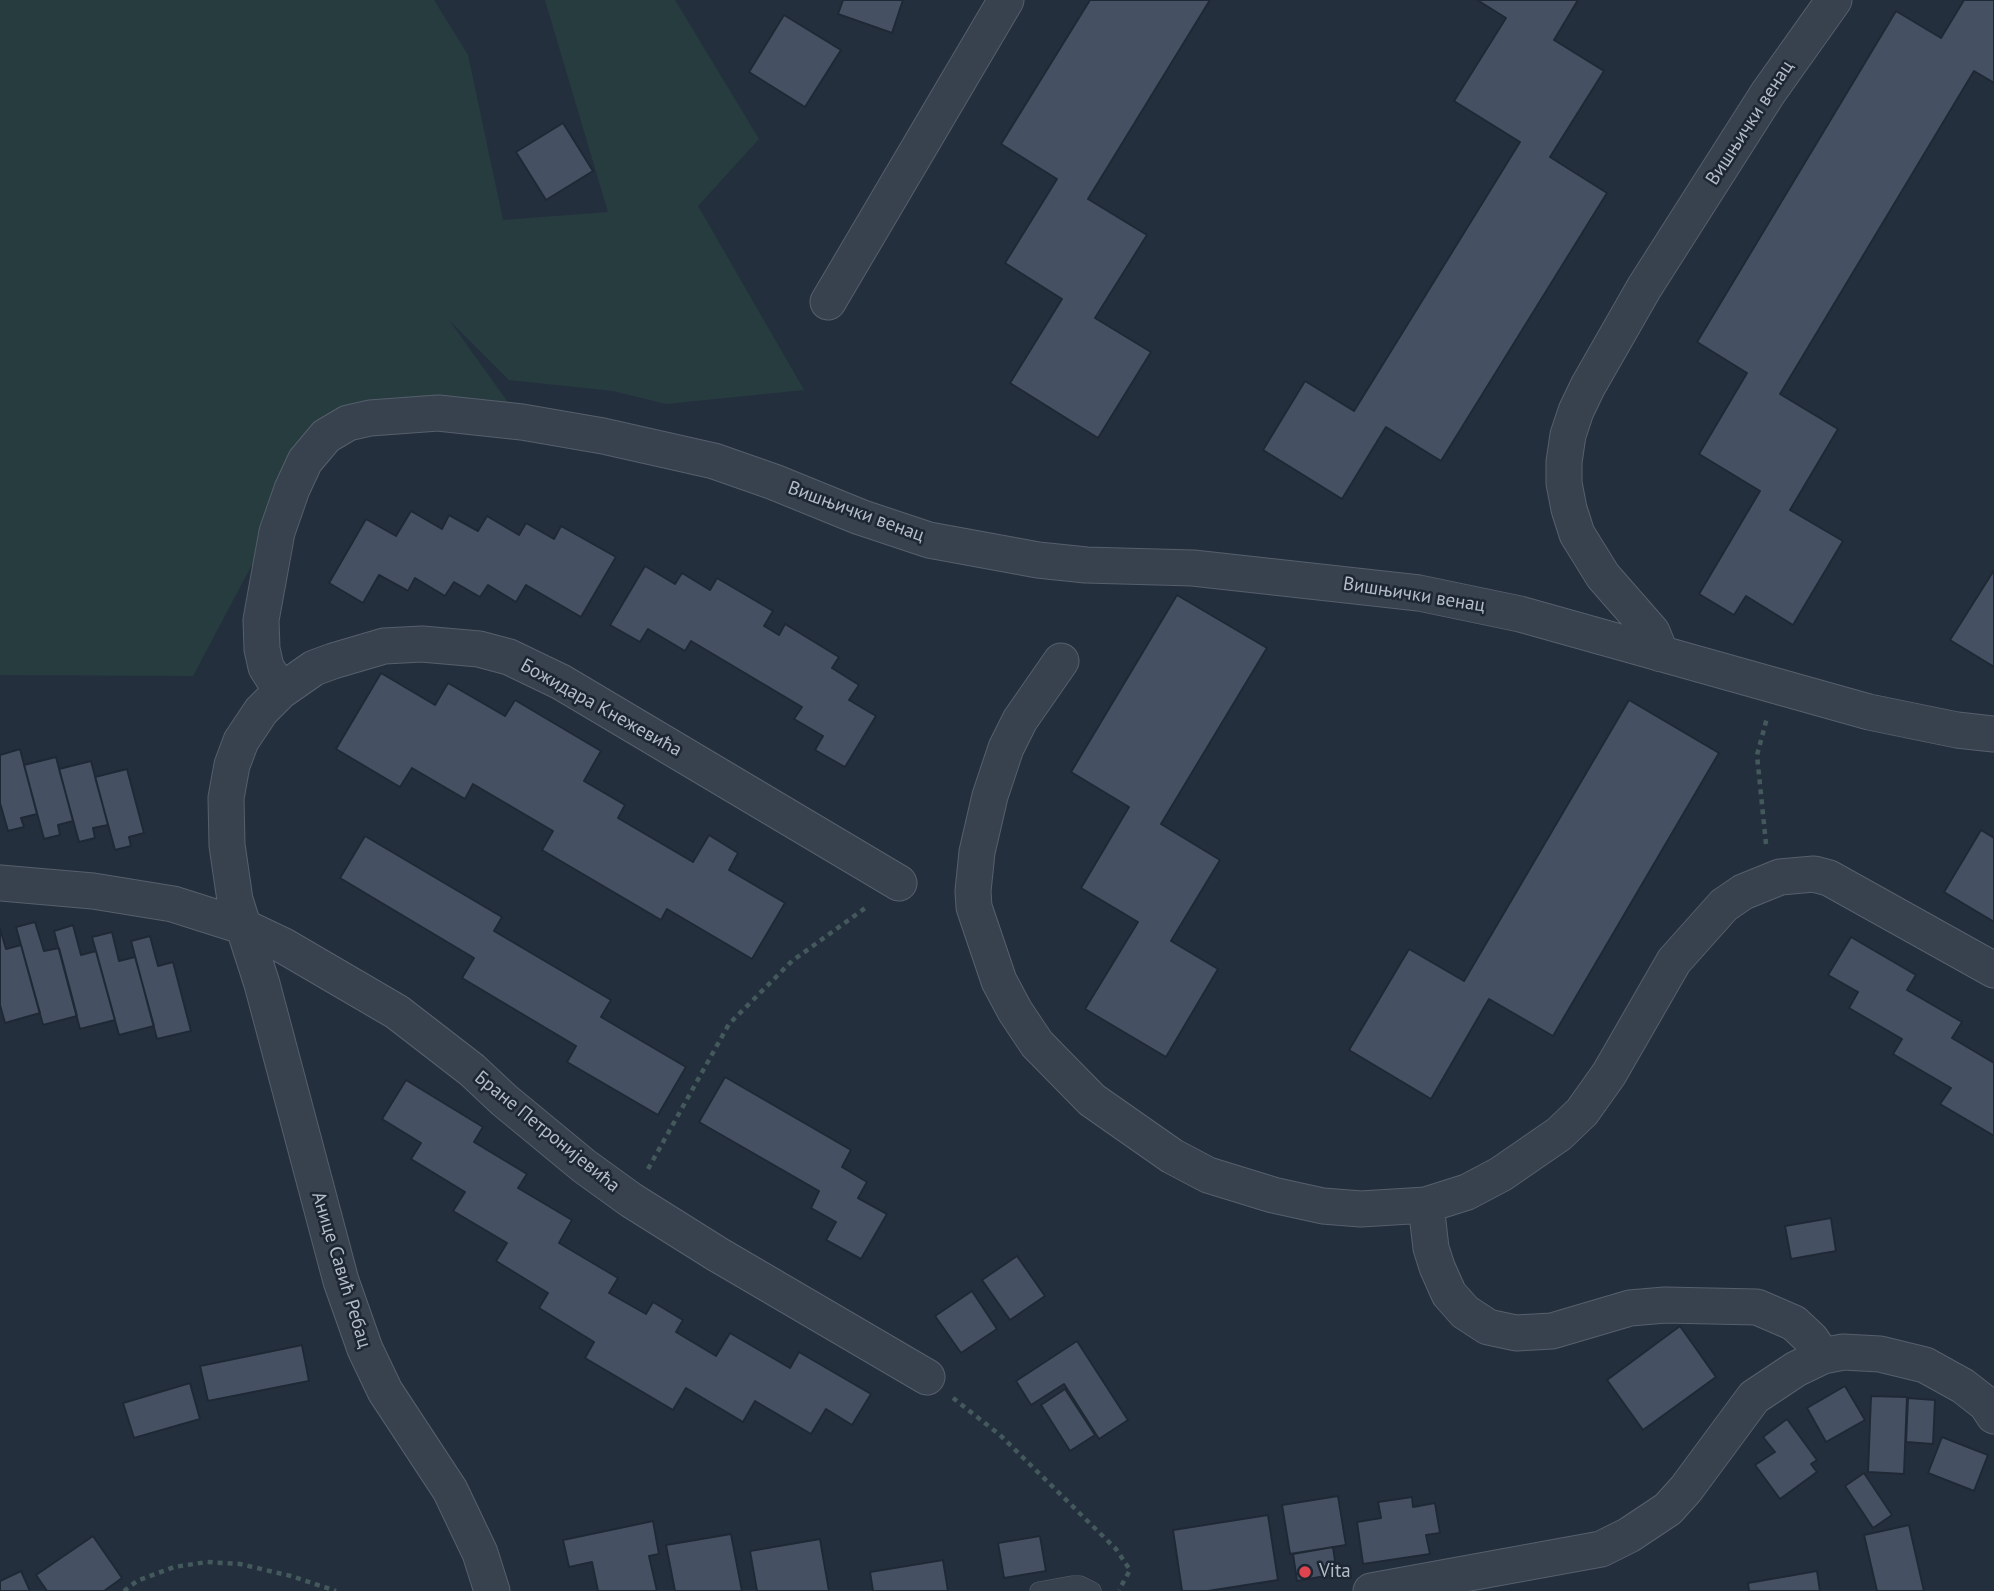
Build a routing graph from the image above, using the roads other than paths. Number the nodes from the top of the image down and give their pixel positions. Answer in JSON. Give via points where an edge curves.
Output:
{"nodes":[{"id":1,"x":1006,"y":0,"type":"edge"},
{"id":2,"x":1834,"y":0,"type":"edge"},
{"id":3,"x":828,"y":302,"type":"dead end"},
{"id":4,"x":1661,"y":654,"type":"junction"},
{"id":5,"x":1061,"y":661,"type":"dead end"},
{"id":6,"x":281,"y":691,"type":"junction"},
{"id":7,"x":1994,"y":734,"type":"edge"},
{"id":8,"x":0,"y":883,"type":"edge"},
{"id":9,"x":899,"y":883,"type":"road end"},
{"id":10,"x":242,"y":926,"type":"junction"},
{"id":11,"x":1994,"y":971,"type":"edge"},
{"id":12,"x":1426,"y":1205,"type":"junction"},
{"id":13,"x":1823,"y":1356,"type":"junction"},
{"id":14,"x":927,"y":1377,"type":"road end"},
{"id":15,"x":1994,"y":1416,"type":"edge"},
{"id":16,"x":492,"y":1591,"type":"edge"},
{"id":17,"x":1039,"y":1591,"type":"edge"},
{"id":18,"x":1092,"y":1591,"type":"edge"},
{"id":19,"x":1371,"y":1591,"type":"edge"}],
"edges":[{"from":1,"to":3,"type":"street"},
{"from":2,"to":4,"type":"street","name":"Вишњички венац","via":[[1768,93],[1644,288],[1588,386],[1569,435],[1564,483],[1577,534],[1603,576],[1652,632]]},
{"from":4,"to":6,"type":"street","name":"Вишњички венац","via":[[1520,614],[1419,593],[1207,570],[1086,565],[1003,555],[929,540],[714,461],[522,422],[400,415],[348,424],[326,436],[305,461],[292,489],[277,531],[261,620],[266,667]]},
{"from":4,"to":7,"type":"street","name":"Вишњички венац","via":[[1906,720]]},
{"from":5,"to":12,"type":"street","via":[[1006,748],[977,852],[973,891],[999,981],[1037,1044],[1091,1101],[1208,1175],[1323,1206]]},
{"from":6,"to":9,"type":"street","name":"Божидара Кнежевића","via":[[314,668],[384,646],[457,646],[509,657],[561,682]]},
{"from":6,"to":10,"type":"street","name":"Анице Савић Ребац","via":[[241,741],[226,798],[229,867]]},
{"from":8,"to":10,"type":"street","via":[[173,904]]},
{"from":10,"to":14,"type":"street","name":"Бране Петронијевића","via":[[397,1012],[584,1167],[631,1200]]},
{"from":10,"to":16,"type":"street","name":"Анице Савић Ребац","via":[[262,984],[329,1242],[365,1349],[385,1391],[450,1490],[480,1553]]},
{"from":11,"to":12,"type":"street","via":[[1829,878],[1806,874],[1774,878],[1724,905],[1674,961],[1609,1074],[1582,1112],[1559,1134],[1501,1174],[1467,1192]]},
{"from":12,"to":13,"type":"street","via":[[1434,1258],[1450,1294],[1465,1312],[1488,1327],[1516,1333],[1552,1331],[1630,1308],[1665,1305],[1757,1307],[1794,1323]]},
{"from":13,"to":15,"type":"street","via":[[1880,1354],[1925,1365],[1963,1386]]},
{"from":13,"to":19,"type":"street","via":[[1754,1397],[1668,1510],[1629,1535],[1601,1549]]},
{"from":17,"to":18,"type":"lane","via":[[1072,1585]]}]}
